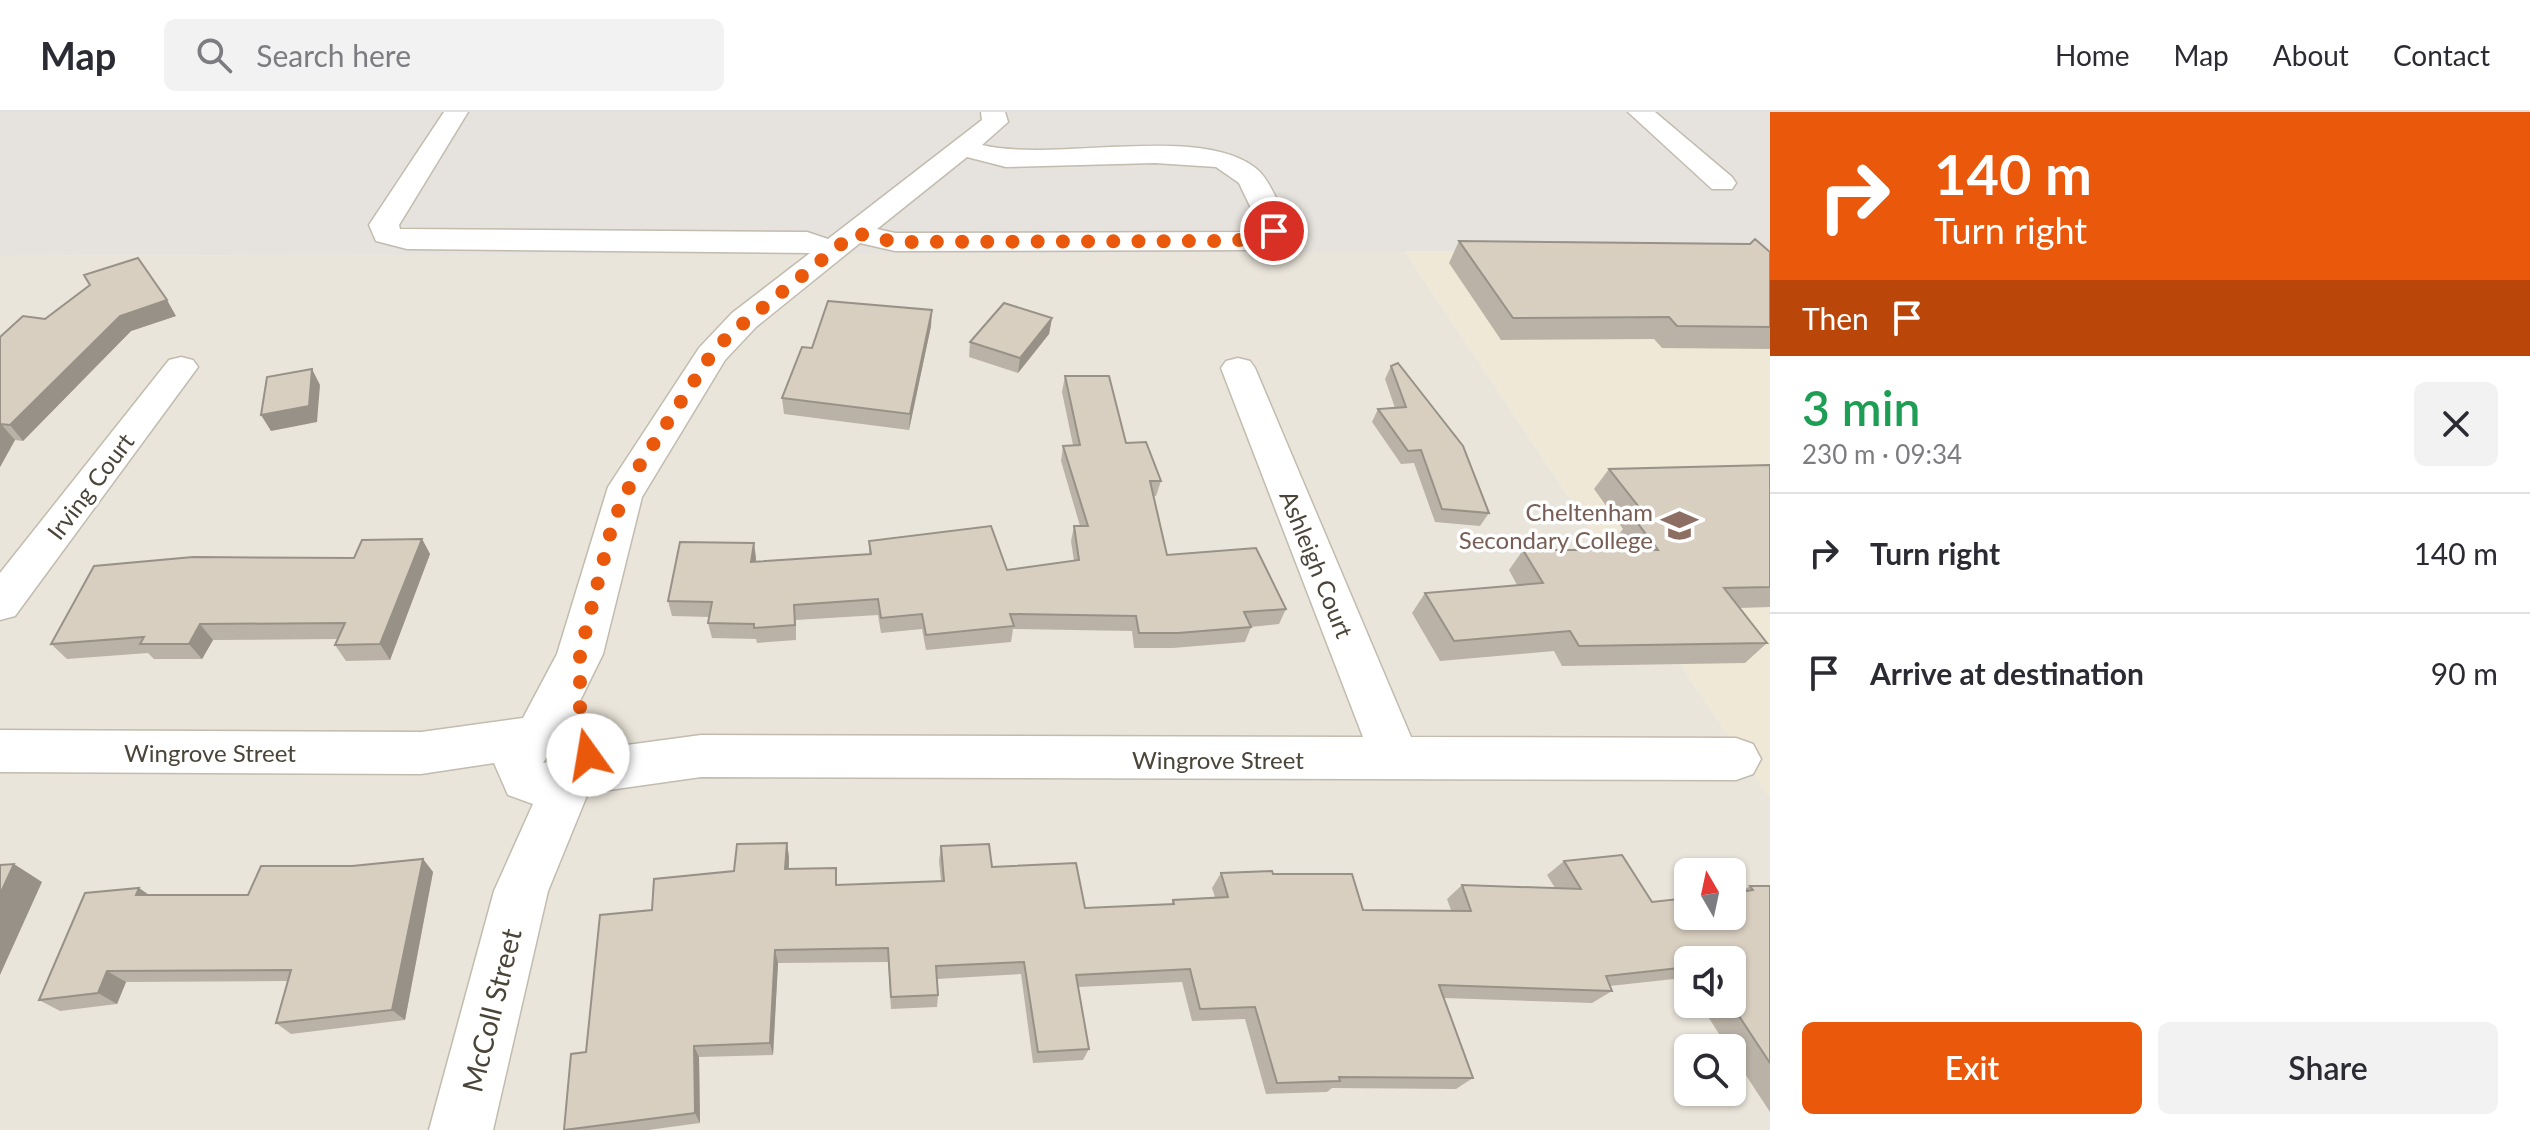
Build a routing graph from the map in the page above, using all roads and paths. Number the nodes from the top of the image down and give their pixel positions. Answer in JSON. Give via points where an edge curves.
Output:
{"nodes":[{"id":1,"x":456,"y":112,"type":"edge"},
{"id":2,"x":993,"y":112,"type":"edge"},
{"id":3,"x":1640,"y":112,"type":"edge"},
{"id":4,"x":961,"y":148,"type":"junction"},
{"id":5,"x":1722,"y":183,"type":"dead end"},
{"id":6,"x":844,"y":242,"type":"junction"},
{"id":7,"x":181,"y":367,"type":"dead end"},
{"id":8,"x":1238,"y":368,"type":"dead end"},
{"id":9,"x":0,"y":604,"type":"edge"},
{"id":10,"x":0,"y":751,"type":"edge"},
{"id":11,"x":554,"y":755,"type":"junction"},
{"id":12,"x":1736,"y":759,"type":"dead end"},
{"id":13,"x":1396,"y":760,"type":"junction"},
{"id":14,"x":461,"y":1130,"type":"edge"}],
"edges":[{"from":1,"to":6,"type":"street","via":[[384,225],[386,235],[407,240]]},
{"from":2,"to":4,"type":"street","name":"McColl Street","via":[[995,122]]},
{"from":3,"to":5,"type":"street"},
{"from":4,"to":6,"type":"street","name":"McColl Street"},
{"from":4,"to":6,"type":"street","via":[[1006,159],[1223,159],[1250,178],[1274,231],[1262,239],[1220,241]]},
{"from":6,"to":11,"type":"street","name":"McColl Street","via":[[729,335],[638,468],[613,522]]},
{"from":7,"to":9,"type":"street","name":"Irving Court"},
{"from":8,"to":13,"type":"street","name":"Ashleigh Court"},
{"from":10,"to":11,"type":"street","name":"Wingrove Street"},
{"from":11,"to":13,"type":"street","name":"Wingrove Street"},
{"from":11,"to":14,"type":"street","name":"McColl Street"},
{"from":12,"to":13,"type":"street","name":"Wingrove Street"}]}
